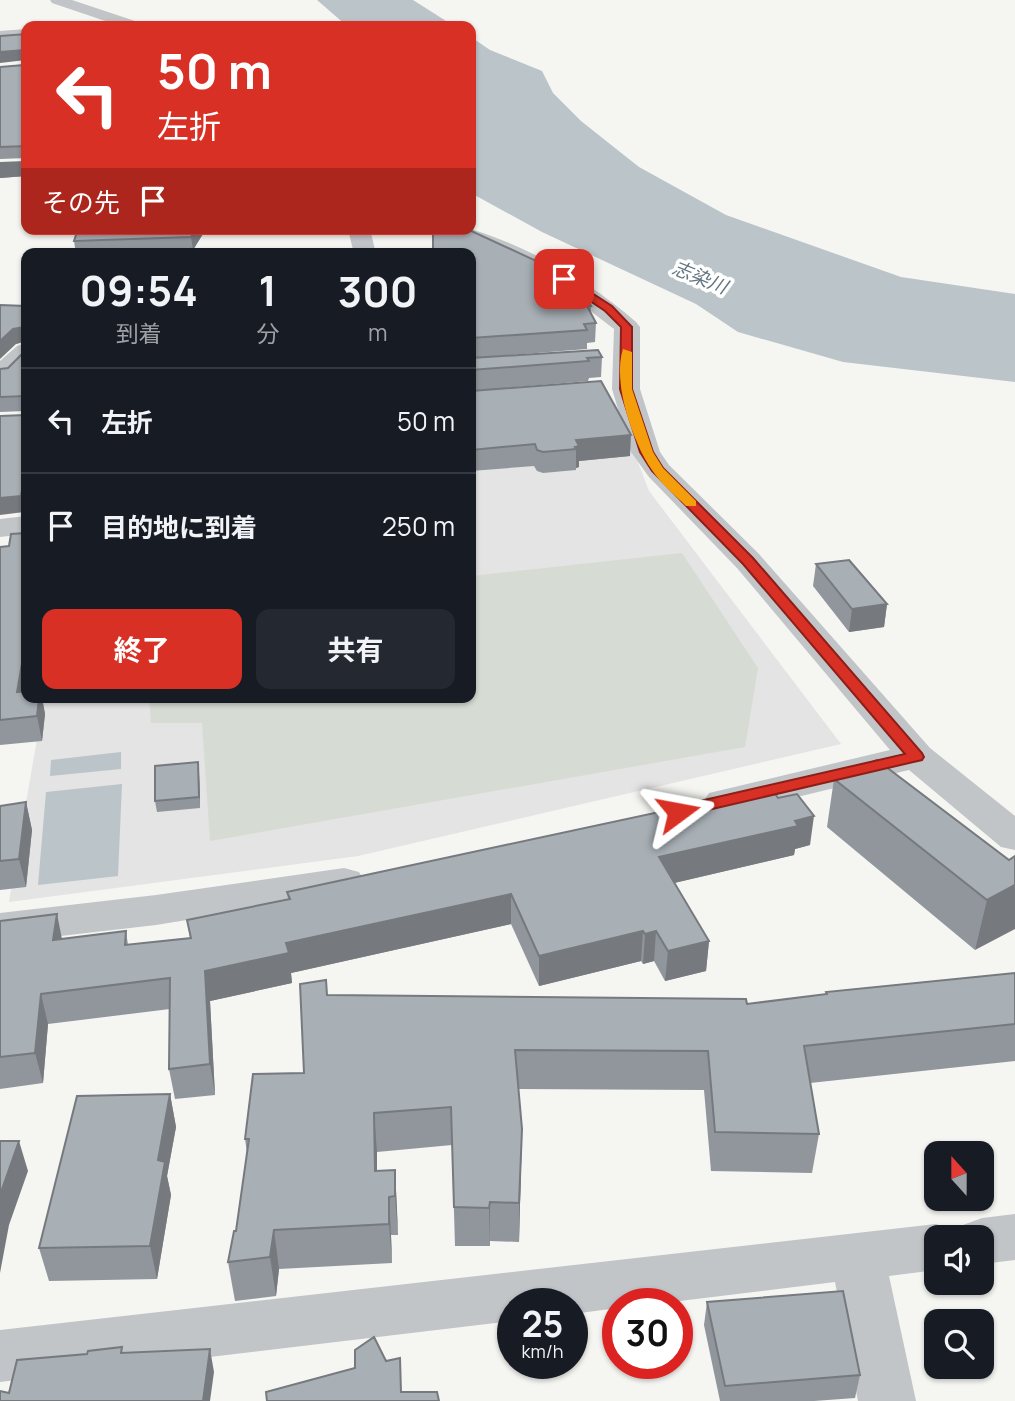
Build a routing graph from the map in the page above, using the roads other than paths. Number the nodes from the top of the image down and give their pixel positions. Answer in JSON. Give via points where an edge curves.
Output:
{"nodes":[{"id":1,"x":57,"y":0,"type":"edge"},
{"id":2,"x":120,"y":21,"type":"edge"},
{"id":3,"x":21,"y":34,"type":"edge"},
{"id":4,"x":0,"y":36,"type":"edge"},
{"id":5,"x":466,"y":235,"type":"edge"},
{"id":6,"x":21,"y":356,"type":"edge"},
{"id":7,"x":626,"y":356,"type":"junction"},
{"id":8,"x":597,"y":358,"type":"edge"},
{"id":9,"x":0,"y":375,"type":"edge"},
{"id":10,"x":21,"y":526,"type":"edge"},
{"id":11,"x":0,"y":528,"type":"edge"},
{"id":12,"x":916,"y":757,"type":"junction"},
{"id":13,"x":691,"y":809,"type":"edge"},
{"id":14,"x":1015,"y":837,"type":"edge"},
{"id":15,"x":384,"y":876,"type":"edge"},
{"id":16,"x":0,"y":928,"type":"edge"},
{"id":17,"x":1015,"y":1237,"type":"edge"},
{"id":18,"x":994,"y":1240,"type":"edge"},
{"id":19,"x":924,"y":1249,"type":"edge"},
{"id":20,"x":858,"y":1258,"type":"junction"},
{"id":21,"x":0,"y":1356,"type":"edge"},
{"id":22,"x":887,"y":1401,"type":"edge"}],
"edges":[{"from":1,"to":2,"type":"street"},
{"from":3,"to":4,"type":"street"},
{"from":5,"to":7,"type":"street","via":[[564,279],[608,309],[626,327]]},
{"from":6,"to":9,"type":"street"},
{"from":7,"to":8,"type":"street"},
{"from":7,"to":12,"type":"street","via":[[613,390],[659,471],[748,561]]},
{"from":10,"to":11,"type":"street"},
{"from":12,"to":13,"type":"street"},
{"from":12,"to":14,"type":"street"},
{"from":15,"to":16,"type":"street"},
{"from":17,"to":18,"type":"street"},
{"from":19,"to":20,"type":"street"},
{"from":20,"to":21,"type":"street"},
{"from":20,"to":22,"type":"street"}]}
